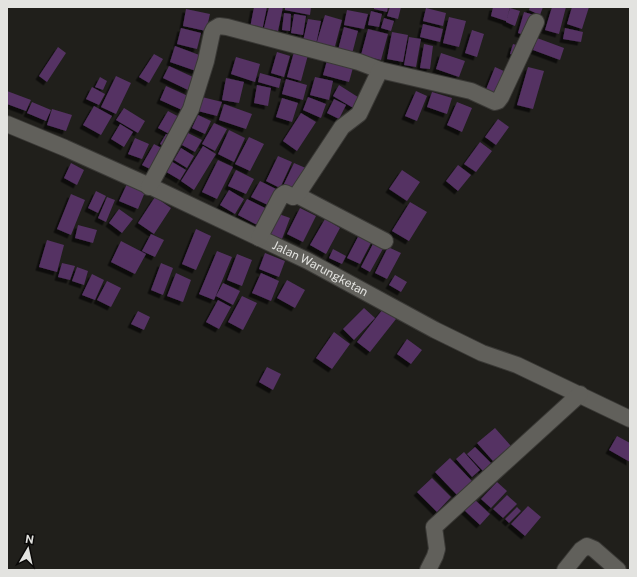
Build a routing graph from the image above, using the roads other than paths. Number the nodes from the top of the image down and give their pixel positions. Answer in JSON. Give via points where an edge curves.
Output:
{"nodes":[{"id":1,"x":536,"y":22,"type":"dead end"},
{"id":2,"x":380,"y":70,"type":"junction"},
{"id":3,"x":7,"y":124,"type":"edge"},
{"id":4,"x":150,"y":187,"type":"junction"},
{"id":5,"x":297,"y":195,"type":"junction"},
{"id":6,"x":259,"y":238,"type":"junction"},
{"id":7,"x":385,"y":241,"type":"dead end"},
{"id":8,"x":580,"y":394,"type":"junction"},
{"id":9,"x":630,"y":419,"type":"edge"},
{"id":10,"x":428,"y":570,"type":"edge"},
{"id":11,"x":565,"y":570,"type":"edge"},
{"id":12,"x":618,"y":570,"type":"edge"}],
"edges":[{"from":1,"to":2,"type":"street","via":[[501,97],[495,102],[471,91]]},
{"from":2,"to":4,"type":"street","via":[[359,62],[219,26],[212,33],[191,108]]},
{"from":2,"to":5,"type":"street","via":[[359,114],[342,127]]},
{"from":3,"to":4,"type":"street","name":"Jalan Warungketan"},
{"from":4,"to":6,"type":"street","name":"Jalan Warungketan"},
{"from":5,"to":6,"type":"street","via":[[293,197],[285,193],[281,196]]},
{"from":5,"to":7,"type":"street"},
{"from":6,"to":8,"type":"street","name":"Jalan Warungketan","via":[[308,261],[482,353],[517,365]]},
{"from":8,"to":9,"type":"street","name":"Jalan Warungketan"},
{"from":8,"to":10,"type":"street","via":[[434,527],[437,549]]},
{"from":11,"to":12,"type":"street","via":[[587,546]]}]}
